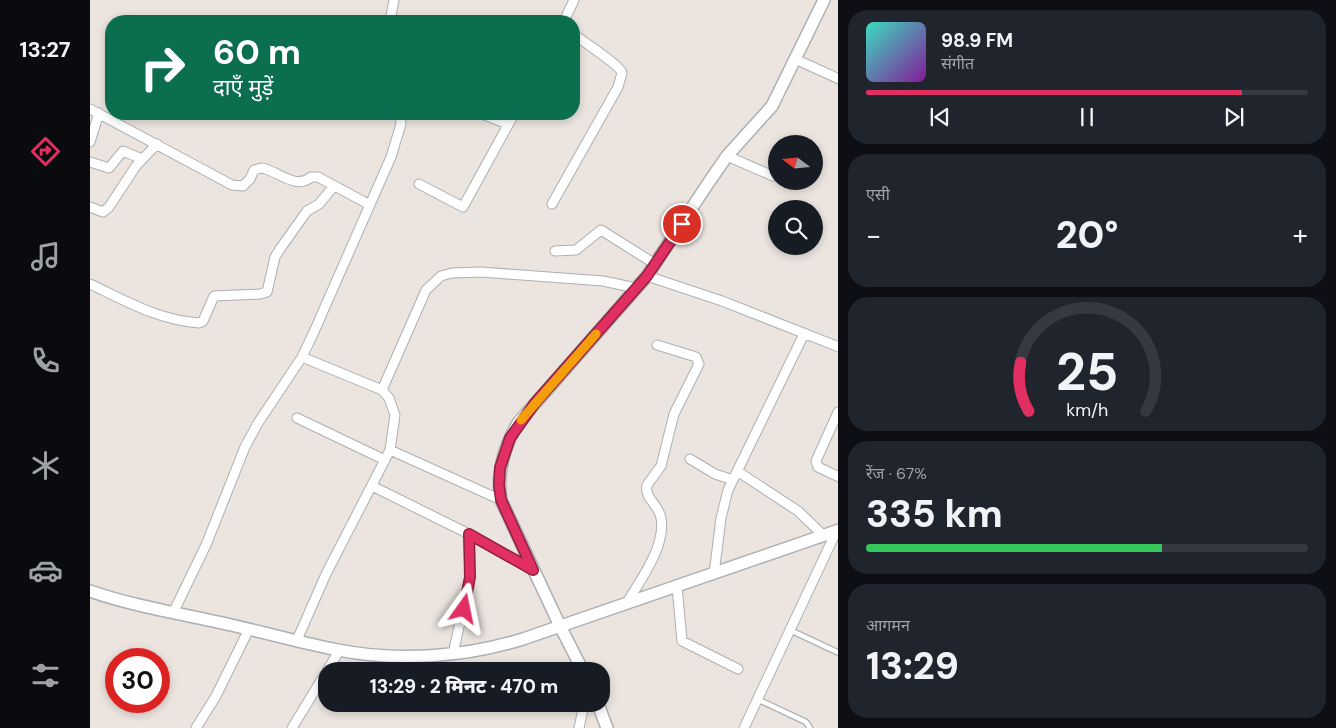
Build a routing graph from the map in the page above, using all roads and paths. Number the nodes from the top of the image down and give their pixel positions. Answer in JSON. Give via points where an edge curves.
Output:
{"nodes":[{"id":1,"x":394,"y":0,"type":"edge"},
{"id":2,"x":574,"y":0,"type":"edge"},
{"id":3,"x":824,"y":0,"type":"edge"},
{"id":4,"x":391,"y":15,"type":"edge"},
{"id":5,"x":567,"y":15,"type":"edge"},
{"id":6,"x":580,"y":39,"type":"edge"},
{"id":7,"x":796,"y":59,"type":"junction"},
{"id":8,"x":838,"y":79,"type":"edge"},
{"id":9,"x":90,"y":109,"type":"edge"},
{"id":10,"x":99,"y":113,"type":"junction"},
{"id":11,"x":105,"y":116,"type":"edge"},
{"id":12,"x":112,"y":120,"type":"edge"},
{"id":13,"x":401,"y":120,"type":"edge"},
{"id":14,"x":498,"y":120,"type":"edge"},
{"id":15,"x":510,"y":120,"type":"edge"},
{"id":16,"x":508,"y":124,"type":"junction"},
{"id":17,"x":90,"y":142,"type":"edge"},
{"id":18,"x":157,"y":144,"type":"junction"},
{"id":19,"x":727,"y":156,"type":"junction"},
{"id":20,"x":142,"y":159,"type":"junction"},
{"id":21,"x":90,"y":162,"type":"edge"},
{"id":22,"x":768,"y":174,"type":"edge"},
{"id":23,"x":419,"y":184,"type":"dead end"},
{"id":24,"x":334,"y":186,"type":"junction"},
{"id":25,"x":552,"y":204,"type":"dead end"},
{"id":26,"x":370,"y":205,"type":"junction"},
{"id":27,"x":90,"y":207,"type":"edge"},
{"id":28,"x":555,"y":251,"type":"dead end"},
{"id":29,"x":655,"y":264,"type":"junction"},
{"id":30,"x":647,"y":276,"type":"junction"},
{"id":31,"x":90,"y":284,"type":"edge"},
{"id":32,"x":636,"y":288,"type":"junction"},
{"id":33,"x":804,"y":334,"type":"junction"},
{"id":34,"x":657,"y":345,"type":"dead end"},
{"id":35,"x":838,"y":348,"type":"edge"},
{"id":36,"x":302,"y":357,"type":"junction"},
{"id":37,"x":382,"y":390,"type":"junction"},
{"id":38,"x":838,"y":412,"type":"edge"},
{"id":39,"x":297,"y":418,"type":"dead end"},
{"id":40,"x":390,"y":450,"type":"junction"},
{"id":41,"x":690,"y":459,"type":"dead end"},
{"id":42,"x":385,"y":460,"type":"junction"},
{"id":43,"x":735,"y":476,"type":"junction"},
{"id":44,"x":838,"y":477,"type":"edge"},
{"id":45,"x":372,"y":486,"type":"junction"},
{"id":46,"x":501,"y":500,"type":"junction"},
{"id":47,"x":838,"y":530,"type":"edge"},
{"id":48,"x":469,"y":534,"type":"junction"},
{"id":49,"x":823,"y":535,"type":"junction"},
{"id":50,"x":533,"y":570,"type":"junction"},
{"id":51,"x":714,"y":574,"type":"junction"},
{"id":52,"x":677,"y":586,"type":"junction"},
{"id":53,"x":90,"y":591,"type":"edge"},
{"id":54,"x":627,"y":603,"type":"junction"},
{"id":55,"x":173,"y":613,"type":"junction"},
{"id":56,"x":560,"y":626,"type":"junction"},
{"id":57,"x":249,"y":629,"type":"junction"},
{"id":58,"x":790,"y":630,"type":"junction"},
{"id":59,"x":297,"y":640,"type":"junction"},
{"id":60,"x":339,"y":650,"type":"junction"},
{"id":61,"x":838,"y":653,"type":"edge"},
{"id":62,"x":453,"y":654,"type":"junction"},
{"id":63,"x":578,"y":662,"type":"edge"},
{"id":64,"x":738,"y":669,"type":"dead end"},
{"id":65,"x":758,"y":699,"type":"junction"},
{"id":66,"x":582,"y":712,"type":"edge"},
{"id":67,"x":601,"y":712,"type":"edge"},
{"id":68,"x":196,"y":728,"type":"edge"},
{"id":69,"x":292,"y":728,"type":"edge"},
{"id":70,"x":579,"y":728,"type":"edge"},
{"id":71,"x":607,"y":728,"type":"edge"},
{"id":72,"x":744,"y":728,"type":"edge"},
{"id":73,"x":810,"y":728,"type":"edge"}],
"edges":[{"from":1,"to":4,"type":"street"},
{"from":2,"to":5,"type":"street"},
{"from":3,"to":7,"type":"street"},
{"from":6,"to":25,"type":"street","via":[[616,64],[622,73],[618,87]]},
{"from":7,"to":8,"type":"street"},
{"from":7,"to":19,"type":"street","via":[[772,106]]},
{"from":9,"to":10,"type":"street"},
{"from":10,"to":11,"type":"street"},
{"from":10,"to":17,"type":"street"},
{"from":12,"to":18,"type":"street"},
{"from":13,"to":26,"type":"street","via":[[398,137]]},
{"from":14,"to":16,"type":"street"},
{"from":15,"to":16,"type":"street"},
{"from":16,"to":23,"type":"street","via":[[464,207]]},
{"from":18,"to":20,"type":"street"},
{"from":18,"to":24,"type":"street","via":[[232,185],[243,186],[254,170],[262,168],[299,183],[315,176]]},
{"from":19,"to":22,"type":"street"},
{"from":19,"to":29,"type":"street"},
{"from":20,"to":21,"type":"street","via":[[124,151],[109,168]]},
{"from":20,"to":27,"type":"street","via":[[106,210]]},
{"from":24,"to":26,"type":"street"},
{"from":24,"to":31,"type":"street","via":[[319,204],[307,210],[280,249],[267,292],[214,296],[203,321],[199,323],[169,319]]},
{"from":26,"to":36,"type":"street"},
{"from":28,"to":29,"type":"street","via":[[576,250],[601,230]]},
{"from":29,"to":30,"type":"street"},
{"from":30,"to":32,"type":"street"},
{"from":30,"to":33,"type":"street","via":[[722,301]]},
{"from":32,"to":37,"type":"street","via":[[603,281],[481,272],[441,276],[426,290]]},
{"from":32,"to":46,"type":"street","via":[[518,423],[500,468]]},
{"from":33,"to":35,"type":"street"},
{"from":33,"to":43,"type":"street"},
{"from":34,"to":54,"type":"street","via":[[696,357],[699,364],[674,414],[661,466],[647,485],[648,496],[659,509],[661,529],[654,555]]},
{"from":36,"to":37,"type":"street"},
{"from":36,"to":55,"type":"street","via":[[245,447],[206,545]]},
{"from":37,"to":40,"type":"street","via":[[389,398],[395,415]]},
{"from":38,"to":44,"type":"street","via":[[816,460],[818,467]]},
{"from":39,"to":42,"type":"street"},
{"from":40,"to":42,"type":"street"},
{"from":40,"to":46,"type":"street"},
{"from":41,"to":43,"type":"street","via":[[714,474]]},
{"from":42,"to":45,"type":"street"},
{"from":43,"to":49,"type":"street","via":[[798,511]]},
{"from":43,"to":51,"type":"street","via":[[724,501]]},
{"from":45,"to":48,"type":"street"},
{"from":45,"to":59,"type":"street","via":[[326,574]]},
{"from":46,"to":50,"type":"street"},
{"from":47,"to":49,"type":"street"},
{"from":47,"to":58,"type":"street"},
{"from":48,"to":50,"type":"street"},
{"from":48,"to":62,"type":"street","via":[[470,577]]},
{"from":49,"to":51,"type":"street"},
{"from":50,"to":56,"type":"street"},
{"from":51,"to":52,"type":"street"},
{"from":52,"to":54,"type":"street"},
{"from":52,"to":64,"type":"street","via":[[682,641]]},
{"from":53,"to":55,"type":"street"},
{"from":54,"to":56,"type":"street"},
{"from":55,"to":57,"type":"street"},
{"from":56,"to":62,"type":"street","via":[[500,646]]},
{"from":56,"to":63,"type":"street"},
{"from":57,"to":59,"type":"street"},
{"from":57,"to":68,"type":"street"},
{"from":58,"to":61,"type":"lane"},
{"from":58,"to":65,"type":"street"},
{"from":59,"to":60,"type":"street"},
{"from":60,"to":62,"type":"street","via":[[410,656]]},
{"from":60,"to":69,"type":"street"},
{"from":65,"to":72,"type":"street"},
{"from":65,"to":73,"type":"lane","via":[[806,722]]},
{"from":66,"to":70,"type":"street"},
{"from":67,"to":71,"type":"street"}]}
